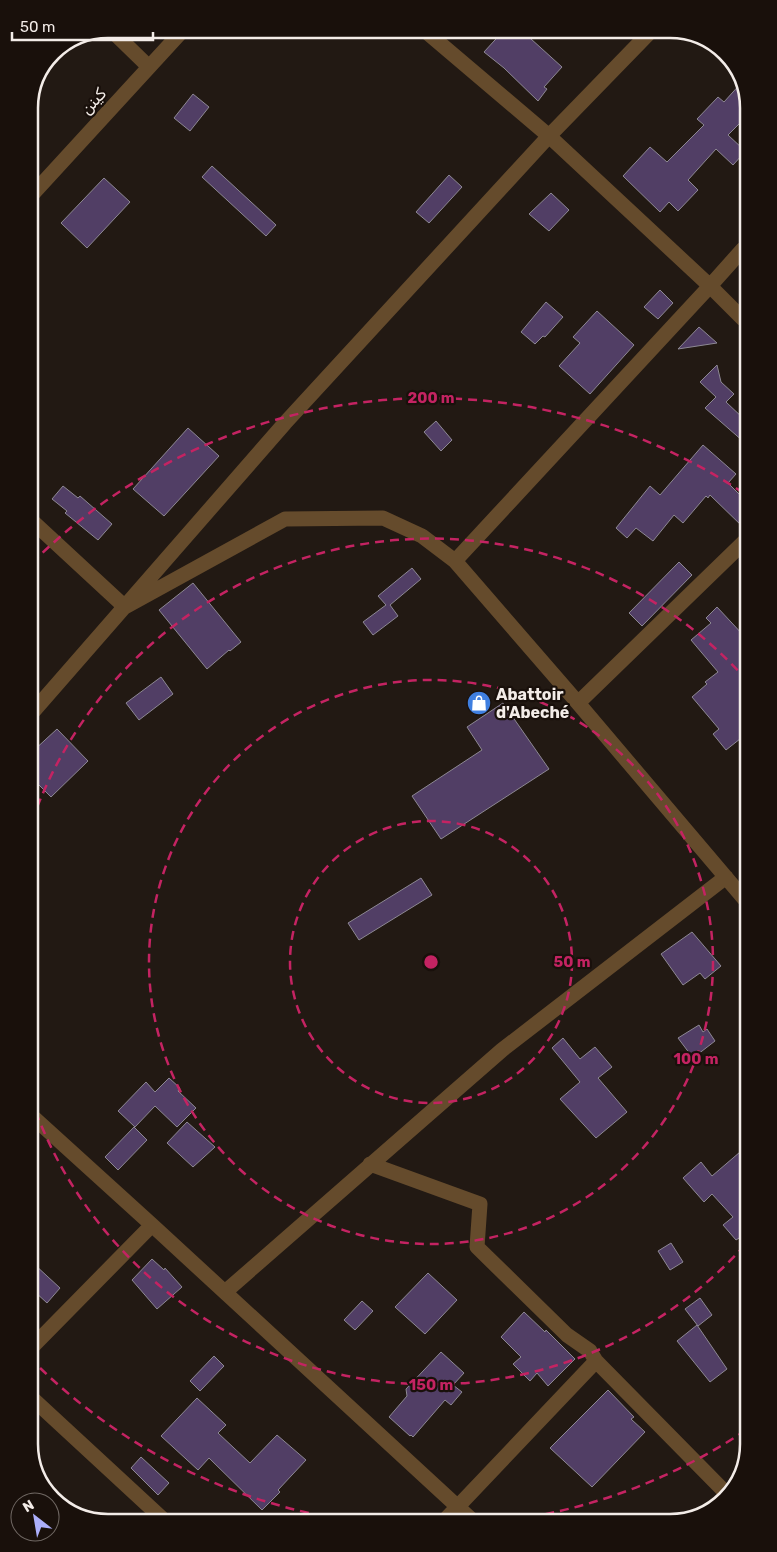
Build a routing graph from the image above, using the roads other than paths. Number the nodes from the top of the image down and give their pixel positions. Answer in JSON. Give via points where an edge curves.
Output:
{"nodes":[{"id":1,"x":118,"y":37,"type":"edge"},
{"id":2,"x":176,"y":37,"type":"edge"},
{"id":3,"x":433,"y":38,"type":"edge"},
{"id":4,"x":644,"y":38,"type":"edge"},
{"id":5,"x":148,"y":66,"type":"junction"},
{"id":6,"x":549,"y":136,"type":"junction"},
{"id":7,"x":38,"y":188,"type":"edge"},
{"id":8,"x":740,"y":252,"type":"edge"},
{"id":9,"x":710,"y":286,"type":"junction"},
{"id":10,"x":740,"y":316,"type":"edge"},
{"id":11,"x":38,"y":526,"type":"edge"},
{"id":12,"x":740,"y":546,"type":"edge"},
{"id":13,"x":455,"y":561,"type":"junction"},
{"id":14,"x":124,"y":607,"type":"junction"},
{"id":15,"x":578,"y":703,"type":"junction"},
{"id":16,"x":38,"y":708,"type":"edge"},
{"id":17,"x":726,"y":877,"type":"junction"},
{"id":18,"x":740,"y":894,"type":"edge"},
{"id":19,"x":37,"y":1122,"type":"edge"},
{"id":20,"x":370,"y":1164,"type":"junction"},
{"id":21,"x":152,"y":1225,"type":"junction"},
{"id":22,"x":225,"y":1292,"type":"junction"},
{"id":23,"x":37,"y":1342,"type":"edge"},
{"id":24,"x":596,"y":1361,"type":"junction"},
{"id":25,"x":37,"y":1403,"type":"edge"},
{"id":26,"x":723,"y":1490,"type":"edge"},
{"id":27,"x":458,"y":1506,"type":"junction"},
{"id":28,"x":157,"y":1514,"type":"edge"},
{"id":29,"x":451,"y":1514,"type":"edge"},
{"id":30,"x":466,"y":1514,"type":"edge"}],
"edges":[{"from":1,"to":5,"type":"street"},
{"from":2,"to":5,"type":"street","name":"كينن"},
{"from":3,"to":6,"type":"street"},
{"from":4,"to":6,"type":"street"},
{"from":5,"to":7,"type":"street","name":"كينن"},
{"from":6,"to":9,"type":"street"},
{"from":6,"to":14,"type":"street","via":[[285,423]]},
{"from":8,"to":9,"type":"street"},
{"from":9,"to":10,"type":"street"},
{"from":9,"to":13,"type":"street"},
{"from":11,"to":14,"type":"street"},
{"from":12,"to":15,"type":"street"},
{"from":13,"to":14,"type":"street","via":[[422,536],[383,518],[285,519]]},
{"from":13,"to":15,"type":"street"},
{"from":14,"to":16,"type":"street"},
{"from":15,"to":17,"type":"street"},
{"from":17,"to":18,"type":"street"},
{"from":17,"to":20,"type":"street","via":[[502,1050]]},
{"from":19,"to":21,"type":"street"},
{"from":20,"to":22,"type":"street"},
{"from":20,"to":24,"type":"street","via":[[480,1204],[477,1247],[567,1335],[590,1351]]},
{"from":21,"to":22,"type":"street"},
{"from":21,"to":23,"type":"street"},
{"from":22,"to":27,"type":"street"},
{"from":24,"to":26,"type":"street"},
{"from":24,"to":27,"type":"street"},
{"from":25,"to":28,"type":"street"},
{"from":27,"to":29,"type":"street"},
{"from":27,"to":30,"type":"street"}]}
